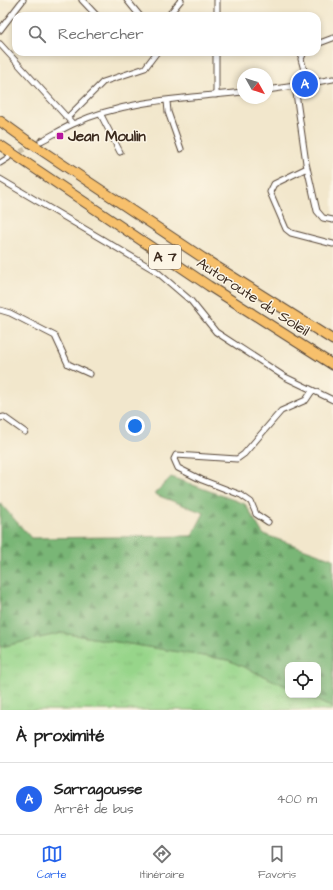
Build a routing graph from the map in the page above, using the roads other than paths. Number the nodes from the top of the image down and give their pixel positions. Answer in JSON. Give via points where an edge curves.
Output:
{"nodes":[{"id":1,"x":23,"y":0,"type":"edge"},
{"id":2,"x":82,"y":0,"type":"edge"},
{"id":3,"x":126,"y":0,"type":"edge"},
{"id":4,"x":181,"y":0,"type":"edge"},
{"id":5,"x":217,"y":0,"type":"edge"},
{"id":6,"x":14,"y":12,"type":"edge"},
{"id":7,"x":93,"y":12,"type":"edge"},
{"id":8,"x":136,"y":12,"type":"edge"},
{"id":9,"x":171,"y":12,"type":"edge"},
{"id":10,"x":217,"y":12,"type":"edge"},
{"id":11,"x":12,"y":14,"type":"edge"},
{"id":12,"x":0,"y":30,"type":"edge"},
{"id":13,"x":333,"y":38,"type":"edge"},
{"id":14,"x":321,"y":42,"type":"edge"},
{"id":15,"x":0,"y":44,"type":"edge"},
{"id":16,"x":155,"y":56,"type":"edge"},
{"id":17,"x":216,"y":56,"type":"edge"},
{"id":18,"x":303,"y":56,"type":"edge"},
{"id":19,"x":333,"y":79,"type":"edge"},
{"id":20,"x":308,"y":84,"type":"junction"},
{"id":21,"x":295,"y":86,"type":"junction"},
{"id":22,"x":273,"y":89,"type":"edge"},
{"id":23,"x":237,"y":93,"type":"edge"},
{"id":24,"x":216,"y":95,"type":"junction"},
{"id":25,"x":168,"y":100,"type":"junction"},
{"id":26,"x":101,"y":115,"type":"junction"},
{"id":27,"x":68,"y":117,"type":"junction"},
{"id":28,"x":0,"y":121,"type":"edge"},
{"id":29,"x":73,"y":124,"type":"junction"},
{"id":30,"x":41,"y":141,"type":"tunnel mouth"},
{"id":31,"x":0,"y":145,"type":"edge"},
{"id":32,"x":181,"y":149,"type":"dead end"},
{"id":33,"x":120,"y":152,"type":"dead end"},
{"id":34,"x":8,"y":158,"type":"tunnel mouth"},
{"id":35,"x":0,"y":163,"type":"edge"},
{"id":36,"x":307,"y":168,"type":"junction"},
{"id":37,"x":0,"y":179,"type":"edge"},
{"id":38,"x":333,"y":220,"type":"edge"},
{"id":39,"x":333,"y":244,"type":"edge"},
{"id":40,"x":0,"y":310,"type":"edge"},
{"id":41,"x":333,"y":340,"type":"edge"},
{"id":42,"x":333,"y":365,"type":"edge"},
{"id":43,"x":90,"y":374,"type":"dead end"},
{"id":44,"x":312,"y":391,"type":"junction"},
{"id":45,"x":333,"y":400,"type":"edge"},
{"id":46,"x":0,"y":418,"type":"edge"},
{"id":47,"x":25,"y":432,"type":"dead end"},
{"id":48,"x":268,"y":522,"type":"dead end"}],
"edges":[{"from":1,"to":6,"type":"street"},
{"from":2,"to":7,"type":"street"},
{"from":3,"to":8,"type":"street"},
{"from":4,"to":9,"type":"street"},
{"from":5,"to":10,"type":"street"},
{"from":11,"to":12,"type":"street"},
{"from":13,"to":14,"type":"street"},
{"from":15,"to":27,"type":"street"},
{"from":16,"to":27,"type":"street","via":[[145,68],[103,82]]},
{"from":17,"to":24,"type":"street"},
{"from":18,"to":20,"type":"street"},
{"from":19,"to":20,"type":"street"},
{"from":20,"to":21,"type":"street"},
{"from":21,"to":22,"type":"street"},
{"from":21,"to":36,"type":"street"},
{"from":23,"to":24,"type":"street"},
{"from":24,"to":25,"type":"street"},
{"from":25,"to":26,"type":"street"},
{"from":25,"to":32,"type":"street","via":[[168,112]]},
{"from":26,"to":29,"type":"street"},
{"from":26,"to":33,"type":"street"},
{"from":27,"to":29,"type":"street"},
{"from":28,"to":41,"type":"highway","name":"Autoroute du Soleil","number":"A 7","via":[[197,253]]},
{"from":29,"to":30,"type":"street"},
{"from":31,"to":42,"type":"highway","name":"Autoroute du Soleil","number":"A 7","via":[[209,286]]},
{"from":34,"to":35,"type":"street"},
{"from":36,"to":38,"type":"street","via":[[317,211],[323,218]]},
{"from":36,"to":39,"type":"street","via":[[274,184],[270,192],[284,226],[291,233]]},
{"from":37,"to":44,"type":"street","via":[[156,271],[191,301],[216,332],[285,377]]},
{"from":40,"to":43,"type":"street","via":[[55,336],[68,364]]},
{"from":44,"to":45,"type":"street"},
{"from":44,"to":48,"type":"street","via":[[306,400],[281,411],[237,459],[176,454],[174,459],[178,468],[241,495],[251,502],[256,514]]},
{"from":46,"to":47,"type":"street","via":[[4,417]]}]}
